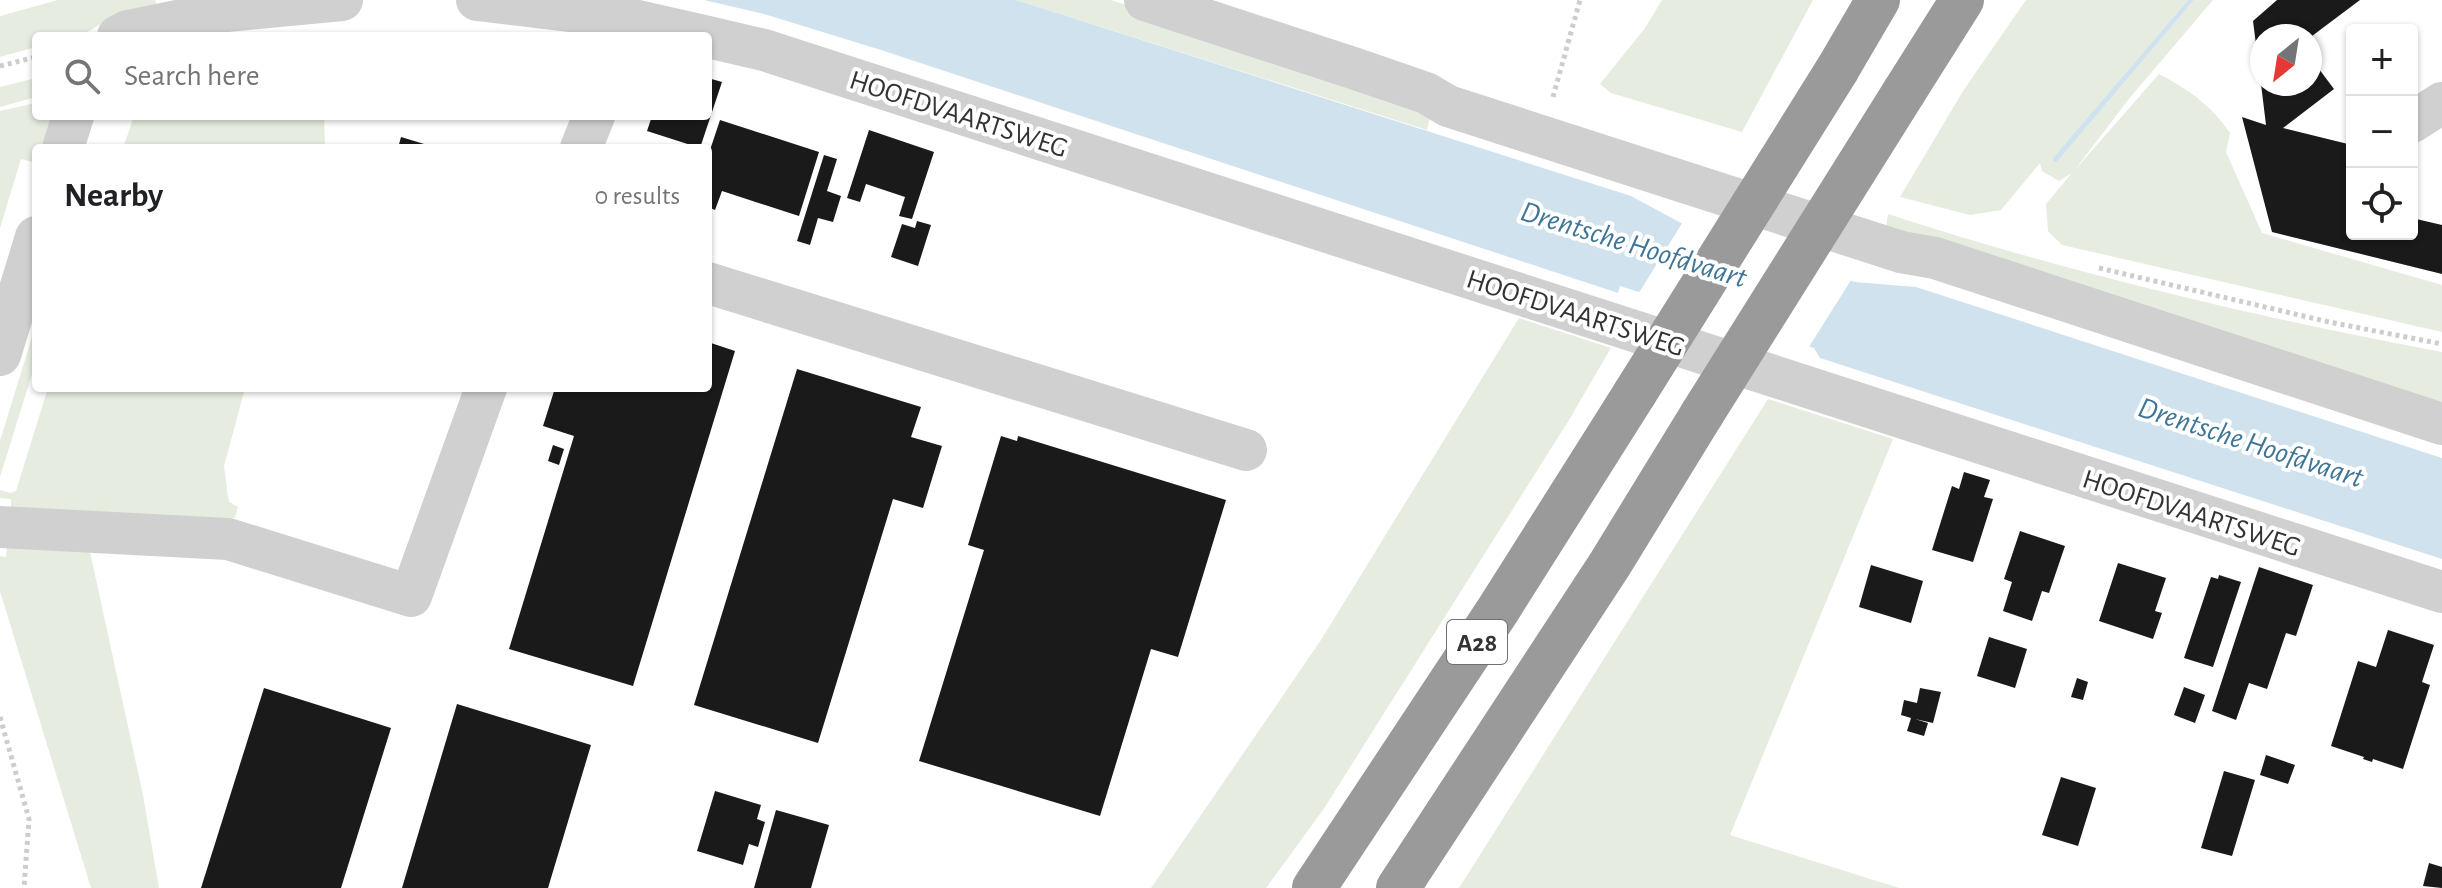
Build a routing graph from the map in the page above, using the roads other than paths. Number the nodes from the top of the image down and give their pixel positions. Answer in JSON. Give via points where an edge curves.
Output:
{"nodes":[{"id":1,"x":342,"y":0,"type":"edge"},
{"id":2,"x":477,"y":0,"type":"edge"},
{"id":3,"x":1145,"y":0,"type":"edge"},
{"id":4,"x":1878,"y":0,"type":"edge"},
{"id":5,"x":1976,"y":0,"type":"edge"},
{"id":6,"x":1952,"y":17,"type":"edge"},
{"id":7,"x":618,"y":26,"type":"edge"},
{"id":8,"x":126,"y":32,"type":"edge"},
{"id":9,"x":671,"y":32,"type":"edge"},
{"id":10,"x":712,"y":38,"type":"edge"},
{"id":11,"x":2442,"y":103,"type":"edge"},
{"id":12,"x":2418,"y":118,"type":"edge"},
{"id":13,"x":72,"y":120,"type":"edge"},
{"id":14,"x":592,"y":120,"type":"edge"},
{"id":15,"x":2418,"y":124,"type":"edge"},
{"id":16,"x":2442,"y":130,"type":"edge"},
{"id":17,"x":64,"y":144,"type":"edge"},
{"id":18,"x":583,"y":144,"type":"edge"},
{"id":19,"x":32,"y":250,"type":"edge"},
{"id":20,"x":712,"y":284,"type":"edge"},
{"id":21,"x":0,"y":355,"type":"edge"},
{"id":22,"x":485,"y":392,"type":"edge"},
{"id":23,"x":2442,"y":424,"type":"edge"},
{"id":24,"x":1246,"y":450,"type":"dead end"},
{"id":25,"x":0,"y":527,"type":"edge"},
{"id":26,"x":2442,"y":592,"type":"edge"},
{"id":27,"x":1314,"y":888,"type":"edge"},
{"id":28,"x":1398,"y":888,"type":"edge"}],
"edges":[{"from":1,"to":8,"type":"street","via":[[226,11]]},
{"from":2,"to":7,"type":"street","name":"HOOFDVAARTSWEG"},
{"from":3,"to":23,"type":"street","via":[[1398,83],[1448,106]]},
{"from":4,"to":27,"type":"highway","number":"A28","bridge":true,"via":[[1498,610]]},
{"from":5,"to":6,"type":"highway","number":"A28"},
{"from":6,"to":28,"type":"highway","number":"A28","bridge":true,"via":[[1610,564]]},
{"from":7,"to":9,"type":"street","name":"HOOFDVAARTSWEG"},
{"from":10,"to":26,"type":"street","name":"HOOFDVAARTSWEG"},
{"from":11,"to":12,"type":"street"},
{"from":13,"to":17,"type":"street"},
{"from":14,"to":18,"type":"street"},
{"from":15,"to":16,"type":"street"},
{"from":19,"to":21,"type":"street"},
{"from":20,"to":24,"type":"street"},
{"from":22,"to":25,"type":"street","via":[[411,596],[228,539]]}]}
